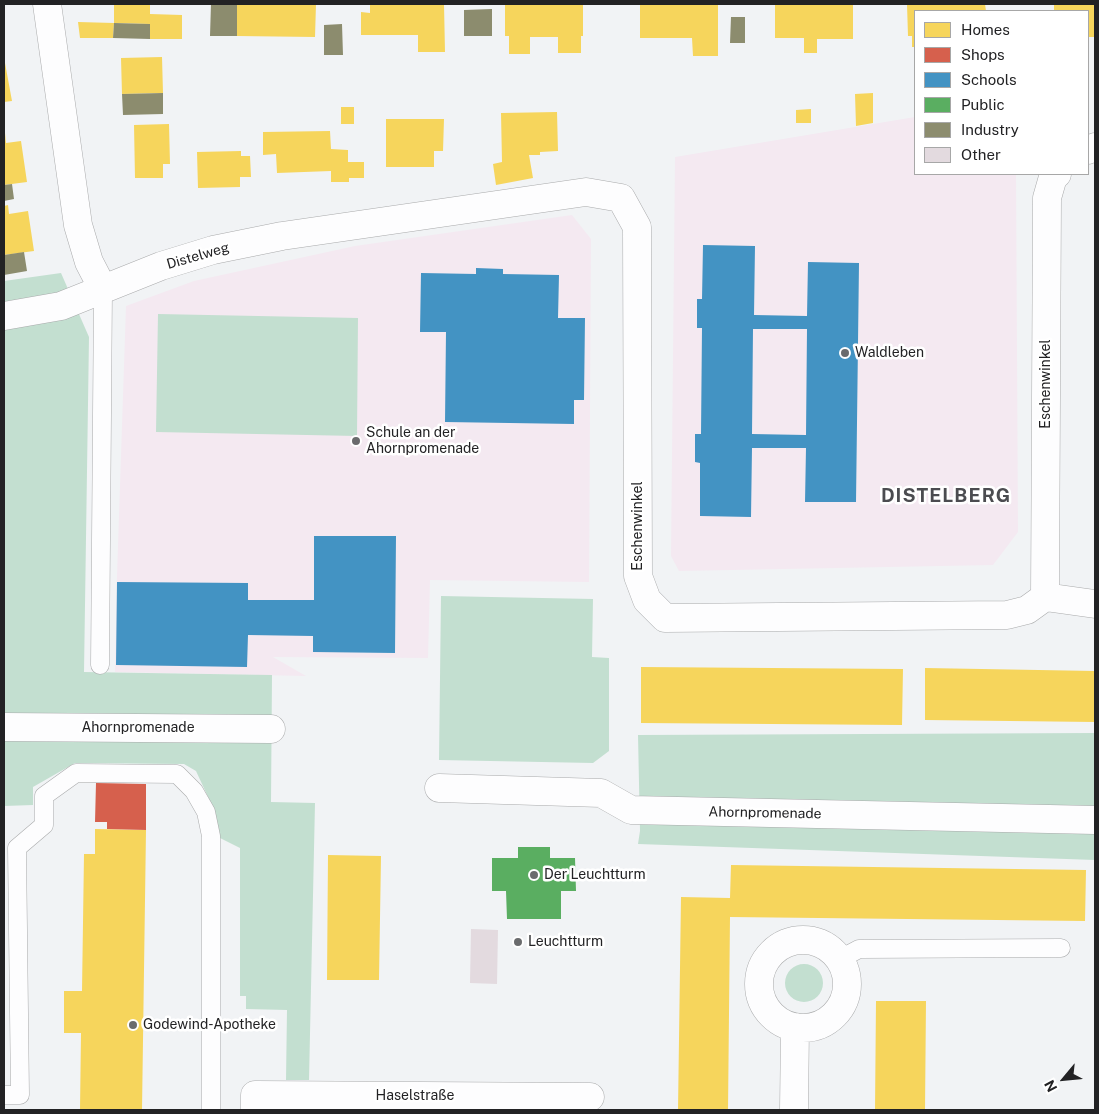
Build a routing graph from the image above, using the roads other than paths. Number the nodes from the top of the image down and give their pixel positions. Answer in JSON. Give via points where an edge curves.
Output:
{"nodes":[{"id":1,"x":47,"y":4,"type":"edge"},
{"id":2,"x":1056,"y":175,"type":"edge"},
{"id":3,"x":586,"y":192,"type":"joint"},
{"id":4,"x":103,"y":289,"type":"junction"},
{"id":5,"x":4,"y":316,"type":"edge"},
{"id":6,"x":1046,"y":597,"type":"junction"},
{"id":7,"x":1095,"y":604,"type":"edge"},
{"id":8,"x":100,"y":665,"type":"dead end"},
{"id":9,"x":4,"y":727,"type":"edge"},
{"id":10,"x":271,"y":729,"type":"dead end"},
{"id":11,"x":439,"y":788,"type":"dead end"},
{"id":12,"x":1095,"y":820,"type":"edge"},
{"id":13,"x":1060,"y":948,"type":"dead end"},
{"id":14,"x":840,"y":959,"type":"junction"},
{"id":15,"x":795,"y":1027,"type":"junction"},
{"id":16,"x":4,"y":1096,"type":"edge"},
{"id":17,"x":590,"y":1097,"type":"dead end"},
{"id":18,"x":211,"y":1110,"type":"edge"},
{"id":19,"x":255,"y":1110,"type":"edge"},
{"id":20,"x":794,"y":1110,"type":"edge"}],
"edges":[{"from":1,"to":4,"type":"street","via":[[78,225],[89,262]]},
{"from":2,"to":6,"type":"street","name":"Eschenwinkel","via":[[1047,198]]},
{"from":3,"to":4,"type":"street","name":"Distelweg","via":[[282,236],[213,250]]},
{"from":3,"to":6,"type":"street","name":"Eschenwinkel","via":[[620,198],[637,226],[638,576],[647,600],[665,618],[1007,615],[1027,610]]},
{"from":4,"to":5,"type":"street","name":"Distelweg","via":[[61,306]]},
{"from":4,"to":8,"type":"lane"},
{"from":6,"to":7,"type":"street"},
{"from":9,"to":10,"type":"street","name":"Ahornpromenade"},
{"from":11,"to":12,"type":"street","name":"Ahornpromenade","via":[[601,793],[632,810]]},
{"from":13,"to":14,"type":"lane","via":[[859,949]]},
{"from":14,"to":15,"type":"street","via":[[847,985],[845,999],[838,1011],[818,1026]]},
{"from":14,"to":15,"type":"street","via":[[818,941],[803,939],[775,948],[765,959],[758,987],[762,1002],[781,1023]]},
{"from":15,"to":20,"type":"street"},
{"from":16,"to":18,"type":"lane","via":[[20,1095],[18,848],[44,826],[44,796],[76,773],[176,774],[194,791],[206,812],[211,836]]},
{"from":17,"to":19,"type":"street","name":"Haselstraße","via":[[255,1095]]}]}
